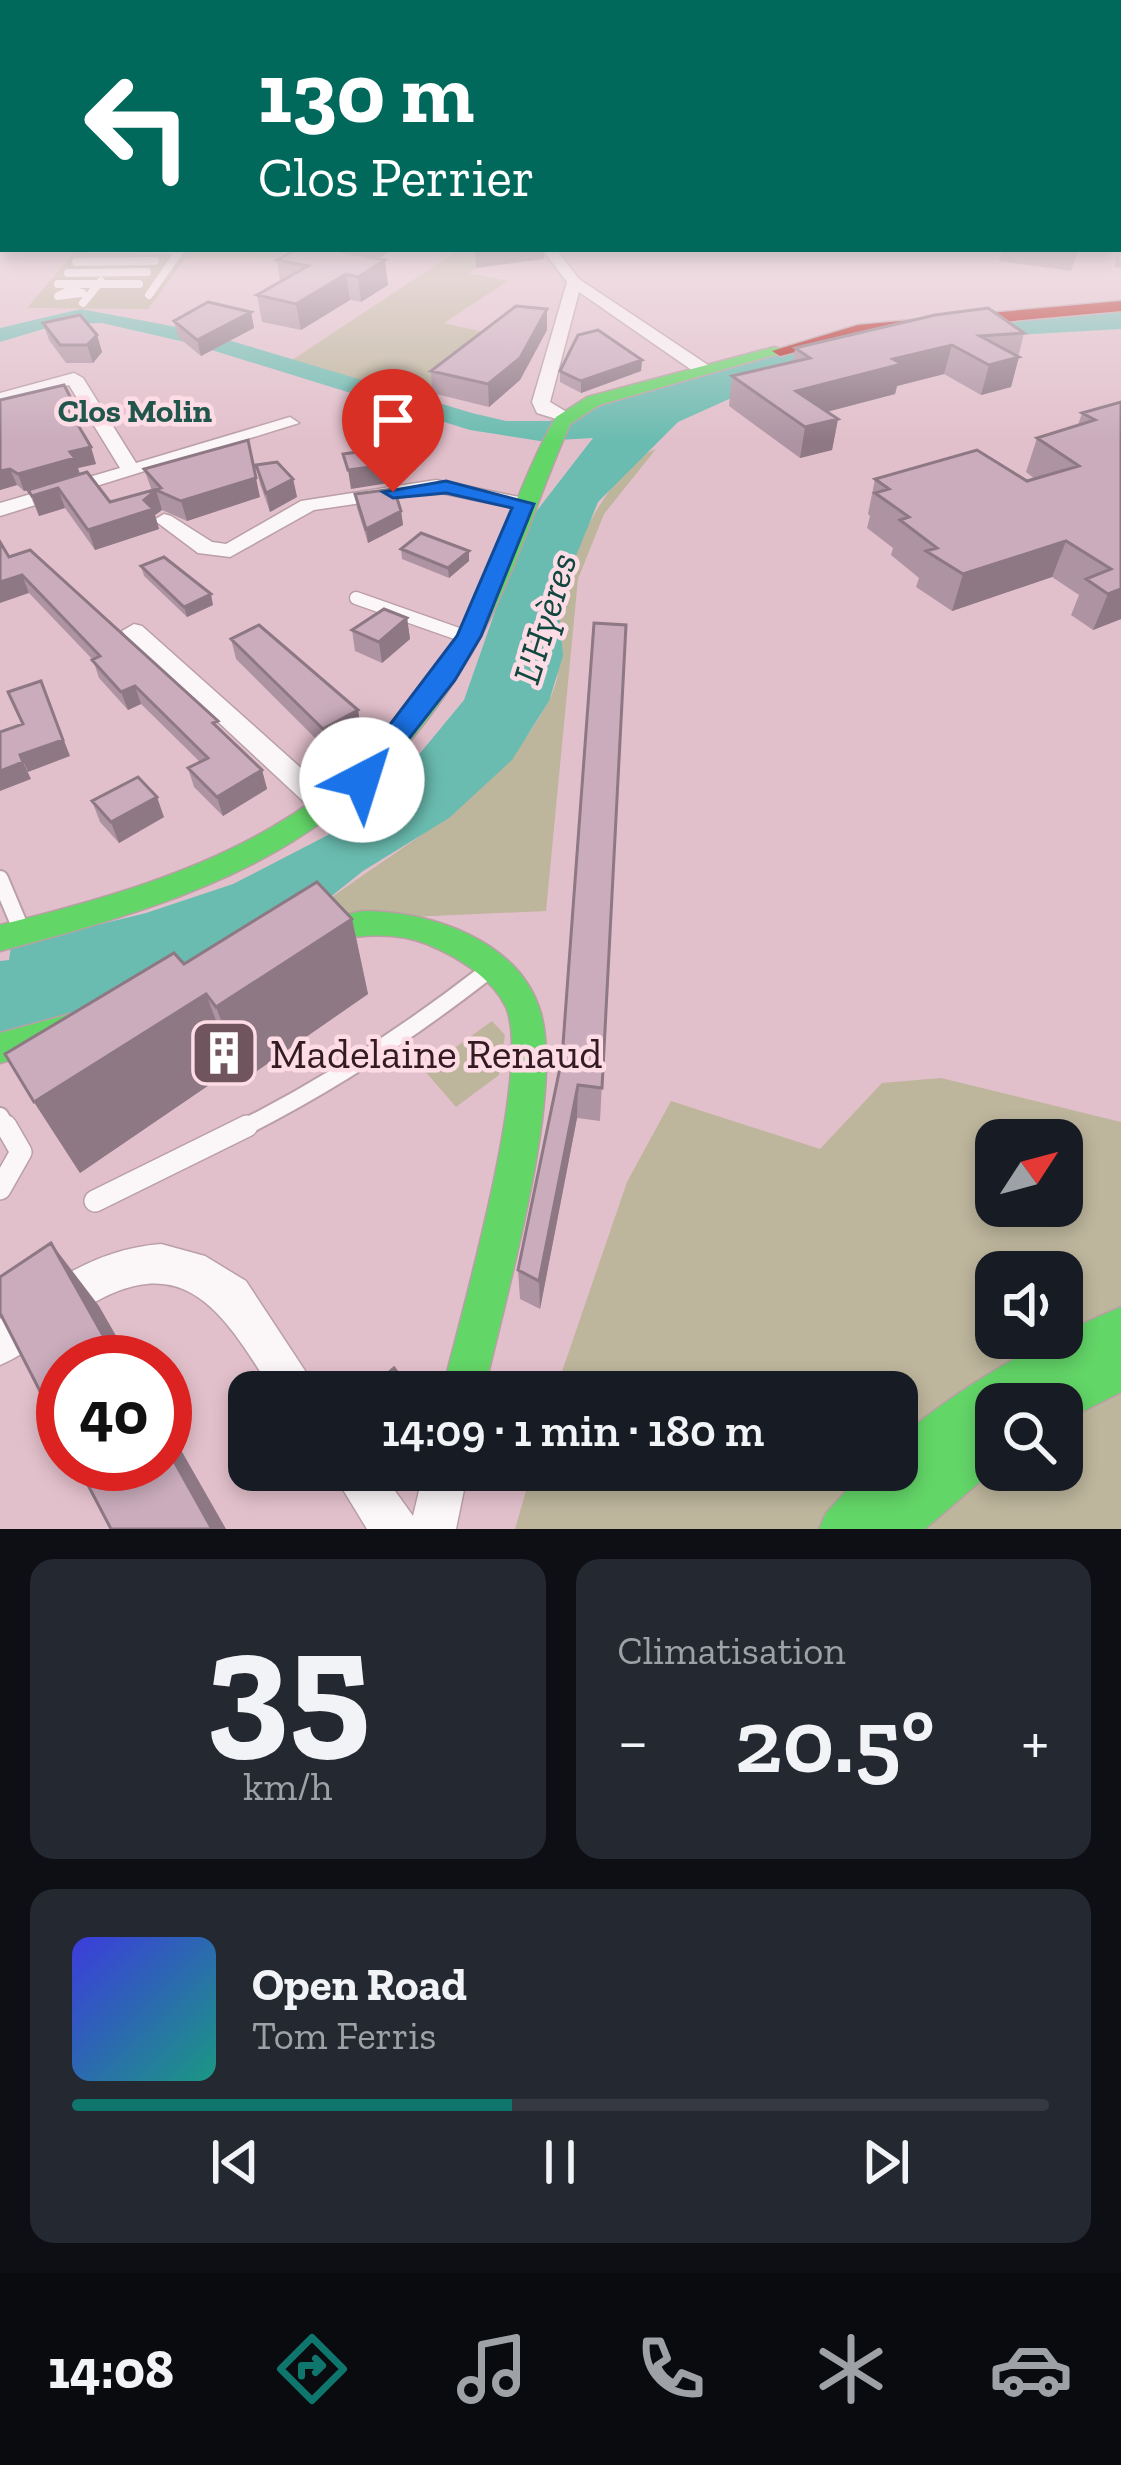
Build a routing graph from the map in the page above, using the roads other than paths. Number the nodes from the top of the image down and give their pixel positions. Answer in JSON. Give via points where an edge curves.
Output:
{"nodes":[{"id":1,"x":86,"y":299,"type":"edge"},
{"id":2,"x":569,"y":299,"type":"edge"},
{"id":3,"x":600,"y":299,"type":"edge"},
{"id":4,"x":82,"y":304,"type":"dead end"},
{"id":5,"x":1121,"y":306,"type":"edge"},
{"id":6,"x":702,"y":369,"type":"junction"},
{"id":7,"x":0,"y":399,"type":"edge"},
{"id":8,"x":290,"y":423,"type":"dead end"},
{"id":9,"x":560,"y":427,"type":"junction"},
{"id":10,"x":132,"y":472,"type":"junction"},
{"id":11,"x":524,"y":504,"type":"junction"},
{"id":12,"x":0,"y":511,"type":"edge"},
{"id":13,"x":164,"y":520,"type":"dead end"},
{"id":14,"x":356,"y":598,"type":"dead end"},
{"id":15,"x":134,"y":631,"type":"dead end"},
{"id":16,"x":469,"y":636,"type":"junction"},
{"id":17,"x":329,"y":809,"type":"junction"},
{"id":18,"x":0,"y":879,"type":"edge"},
{"id":19,"x":11,"y":935,"type":"edge"},
{"id":20,"x":282,"y":944,"type":"edge"},
{"id":21,"x":493,"y":967,"type":"junction"},
{"id":22,"x":107,"y":1018,"type":"edge"},
{"id":23,"x":3,"y":1054,"type":"edge"},
{"id":24,"x":0,"y":1116,"type":"edge"},
{"id":25,"x":0,"y":1189,"type":"edge"},
{"id":26,"x":94,"y":1201,"type":"dead end"},
{"id":27,"x":1121,"y":1328,"type":"edge"},
{"id":28,"x":0,"y":1344,"type":"edge"},
{"id":29,"x":1121,"y":1369,"type":"edge"},
{"id":30,"x":283,"y":1371,"type":"edge"},
{"id":31,"x":467,"y":1371,"type":"edge"},
{"id":32,"x":1083,"y":1389,"type":"edge"},
{"id":33,"x":975,"y":1457,"type":"edge"},
{"id":34,"x":368,"y":1491,"type":"edge"},
{"id":35,"x":441,"y":1491,"type":"edge"},
{"id":36,"x":395,"y":1529,"type":"edge"},
{"id":37,"x":433,"y":1529,"type":"edge"},
{"id":38,"x":842,"y":1529,"type":"edge"},
{"id":39,"x":890,"y":1529,"type":"edge"}],
"edges":[{"from":1,"to":4,"type":"lane"},
{"from":2,"to":9,"type":"street","via":[[542,402]]},
{"from":3,"to":6,"type":"street"},
{"from":5,"to":6,"type":"street","via":[[905,323]]},
{"from":6,"to":9,"type":"street","via":[[612,393]]},
{"from":7,"to":10,"type":"street","via":[[74,378]]},
{"from":8,"to":10,"type":"street"},
{"from":9,"to":11,"type":"street"},
{"from":10,"to":12,"type":"street"},
{"from":11,"to":13,"type":"street","via":[[436,486],[308,505],[218,552]]},
{"from":11,"to":16,"type":"street"},
{"from":14,"to":16,"type":"lane"},
{"from":15,"to":17,"type":"street"},
{"from":16,"to":17,"type":"street","via":[[394,742]]},
{"from":17,"to":19,"type":"street","via":[[229,873]]},
{"from":18,"to":19,"type":"lane"},
{"from":20,"to":21,"type":"street","via":[[342,925],[397,924],[428,930]]},
{"from":21,"to":26,"type":"lane","via":[[300,1100]]},
{"from":21,"to":31,"type":"street","via":[[519,998],[531,1069]]},
{"from":22,"to":23,"type":"street"},
{"from":24,"to":25,"type":"lane","via":[[21,1152]]},
{"from":27,"to":38,"type":"street","via":[[1027,1369],[976,1404]]},
{"from":28,"to":30,"type":"street","via":[[90,1278],[152,1260],[223,1287]]},
{"from":29,"to":32,"type":"street"},
{"from":33,"to":39,"type":"street"},
{"from":34,"to":36,"type":"street"},
{"from":35,"to":37,"type":"street"}]}
